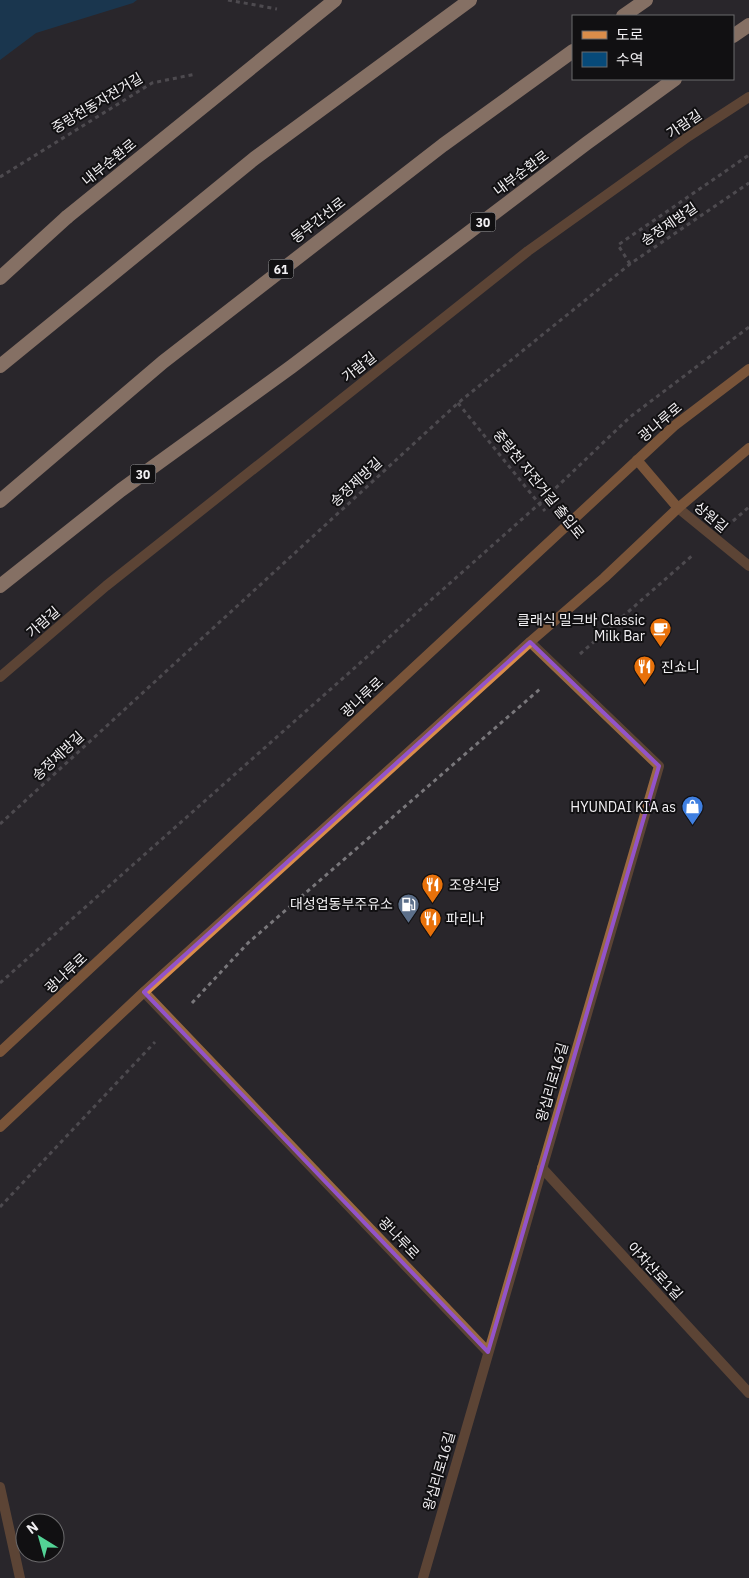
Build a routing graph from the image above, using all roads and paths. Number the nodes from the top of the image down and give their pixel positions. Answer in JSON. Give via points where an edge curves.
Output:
{"nodes":[{"id":1,"x":228,"y":0,"type":"edge"},
{"id":2,"x":334,"y":0,"type":"edge"},
{"id":3,"x":470,"y":0,"type":"edge"},
{"id":4,"x":646,"y":0,"type":"edge"},
{"id":5,"x":284,"y":11,"type":"dead end"},
{"id":6,"x":624,"y":15,"type":"edge"},
{"id":7,"x":749,"y":25,"type":"edge"},
{"id":8,"x":734,"y":35,"type":"edge"},
{"id":9,"x":572,"y":52,"type":"edge"},
{"id":10,"x":199,"y":73,"type":"dead end"},
{"id":11,"x":674,"y":80,"type":"edge"},
{"id":12,"x":749,"y":97,"type":"edge"},
{"id":13,"x":749,"y":154,"type":"edge"},
{"id":14,"x":0,"y":177,"type":"edge"},
{"id":15,"x":749,"y":183,"type":"edge"},
{"id":16,"x":630,"y":264,"type":"junction"},
{"id":17,"x":0,"y":278,"type":"edge"},
{"id":18,"x":749,"y":327,"type":"edge"},
{"id":19,"x":0,"y":366,"type":"edge"},
{"id":20,"x":749,"y":369,"type":"edge"},
{"id":21,"x":458,"y":403,"type":"junction"},
{"id":22,"x":749,"y":448,"type":"edge"},
{"id":23,"x":637,"y":460,"type":"junction"},
{"id":24,"x":0,"y":501,"type":"edge"},
{"id":25,"x":539,"y":504,"type":"junction"},
{"id":26,"x":749,"y":507,"type":"edge"},
{"id":27,"x":678,"y":508,"type":"junction"},
{"id":28,"x":561,"y":531,"type":"junction"},
{"id":29,"x":714,"y":538,"type":"junction"},
{"id":30,"x":749,"y":566,"type":"edge"},
{"id":31,"x":0,"y":586,"type":"edge"},
{"id":32,"x":530,"y":642,"type":"junction"},
{"id":33,"x":560,"y":671,"type":"junction"},
{"id":34,"x":0,"y":677,"type":"edge"},
{"id":35,"x":0,"y":824,"type":"edge"},
{"id":36,"x":0,"y":982,"type":"edge"},
{"id":37,"x":144,"y":992,"type":"junction"},
{"id":38,"x":173,"y":1023,"type":"junction"},
{"id":39,"x":0,"y":1052,"type":"edge"},
{"id":40,"x":0,"y":1127,"type":"edge"},
{"id":41,"x":542,"y":1168,"type":"junction"},
{"id":42,"x":0,"y":1208,"type":"edge"},
{"id":43,"x":488,"y":1352,"type":"junction"},
{"id":44,"x":749,"y":1393,"type":"edge"},
{"id":45,"x":0,"y":1486,"type":"edge"},
{"id":46,"x":20,"y":1578,"type":"edge"},
{"id":47,"x":423,"y":1578,"type":"edge"}],
"edges":[{"from":1,"to":5,"type":"path"},
{"from":2,"to":17,"type":"highway","name":"내부순환로","bridge":true,"via":[[68,217]]},
{"from":3,"to":19,"type":"highway","via":[[255,158]]},
{"from":4,"to":6,"type":"highway"},
{"from":7,"to":8,"type":"highway"},
{"from":9,"to":24,"type":"highway","name":"동부간선로","number":"61","via":[[442,145],[163,362]]},
{"from":10,"to":14,"type":"path","name":"중랑천동자전거길","via":[[152,83]]},
{"from":11,"to":31,"type":"highway","name":"내부순환로","number":"30","via":[[291,367],[121,490]]},
{"from":12,"to":34,"type":"street","name":"가람길","via":[[520,257],[106,586]]},
{"from":13,"to":16,"type":"path","via":[[618,245]]},
{"from":15,"to":16,"type":"path","name":"송정제방길"},
{"from":16,"to":21,"type":"path","name":"송정제방길"},
{"from":18,"to":25,"type":"path","via":[[630,417]]},
{"from":20,"to":23,"type":"main road","name":"광나루로","via":[[674,426]]},
{"from":21,"to":25,"type":"path","name":"중랑천 자전거길 출입로"},
{"from":21,"to":35,"type":"path","name":"송정제방길"},
{"from":22,"to":27,"type":"main road"},
{"from":23,"to":27,"type":"main road"},
{"from":23,"to":28,"type":"main road","name":"광나루로"},
{"from":25,"to":28,"type":"path","name":"중랑천 자전거길 출입로"},
{"from":25,"to":36,"type":"path"},
{"from":26,"to":29,"type":"path"},
{"from":27,"to":29,"type":"street","name":"상원길"},
{"from":27,"to":32,"type":"main road"},
{"from":28,"to":39,"type":"main road","name":"광나루로"},
{"from":29,"to":30,"type":"street","name":"상원길"},
{"from":29,"to":33,"type":"path"},
{"from":32,"to":33,"type":"street","name":"왕십리로16길"},
{"from":32,"to":37,"type":"main road"},
{"from":33,"to":38,"type":"path","via":[[248,943]]},
{"from":33,"to":41,"type":"street","name":"왕십리로16길","via":[[659,766]]},
{"from":37,"to":38,"type":"street","name":"광나루로"},
{"from":37,"to":40,"type":"main road"},
{"from":38,"to":42,"type":"path"},
{"from":38,"to":43,"type":"street","name":"광나루로"},
{"from":41,"to":43,"type":"street","name":"왕십리로16길"},
{"from":41,"to":44,"type":"street","name":"아차산로1길"},
{"from":43,"to":47,"type":"street","name":"왕십리로16길"},
{"from":45,"to":46,"type":"street"}]}
